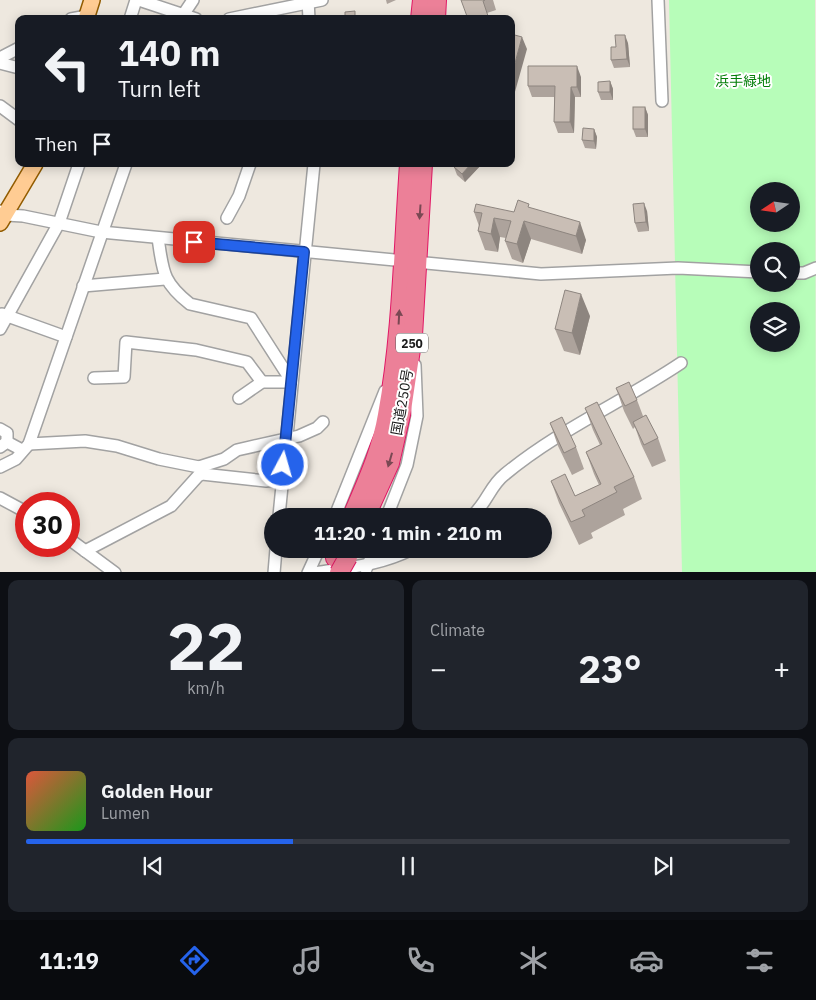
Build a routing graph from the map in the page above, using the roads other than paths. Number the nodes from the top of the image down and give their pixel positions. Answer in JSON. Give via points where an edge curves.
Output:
{"nodes":[{"id":1,"x":92,"y":0,"type":"edge"},
{"id":2,"x":138,"y":0,"type":"edge"},
{"id":3,"x":193,"y":0,"type":"edge"},
{"id":4,"x":322,"y":0,"type":"edge"},
{"id":5,"x":422,"y":0,"type":"edge"},
{"id":6,"x":437,"y":0,"type":"edge"},
{"id":7,"x":658,"y":0,"type":"edge"},
{"id":8,"x":308,"y":2,"type":"edge"},
{"id":9,"x":87,"y":15,"type":"edge"},
{"id":10,"x":132,"y":15,"type":"edge"},
{"id":11,"x":183,"y":15,"type":"joint"},
{"id":12,"x":248,"y":15,"type":"edge"},
{"id":13,"x":310,"y":15,"type":"edge"},
{"id":14,"x":420,"y":15,"type":"edge"},
{"id":15,"x":436,"y":15,"type":"edge"},
{"id":16,"x":15,"y":50,"type":"edge"},
{"id":17,"x":0,"y":58,"type":"edge"},
{"id":18,"x":0,"y":63,"type":"edge"},
{"id":19,"x":15,"y":67,"type":"edge"},
{"id":20,"x":662,"y":101,"type":"dead end"},
{"id":21,"x":0,"y":106,"type":"edge"},
{"id":22,"x":15,"y":117,"type":"edge"},
{"id":23,"x":33,"y":167,"type":"edge"},
{"id":24,"x":78,"y":167,"type":"edge"},
{"id":25,"x":125,"y":167,"type":"edge"},
{"id":26,"x":249,"y":167,"type":"edge"},
{"id":27,"x":314,"y":167,"type":"edge"},
{"id":28,"x":409,"y":167,"type":"edge"},
{"id":29,"x":424,"y":167,"type":"edge"},
{"id":30,"x":2,"y":216,"type":"edge"},
{"id":31,"x":227,"y":218,"type":"dead end"},
{"id":32,"x":59,"y":223,"type":"junction"},
{"id":33,"x":101,"y":232,"type":"junction"},
{"id":34,"x":158,"y":238,"type":"junction"},
{"id":35,"x":304,"y":252,"type":"junction"},
{"id":36,"x":409,"y":262,"type":"junction"},
{"id":37,"x":816,"y":268,"type":"edge"},
{"id":38,"x":750,"y":272,"type":"edge"},
{"id":39,"x":800,"y":273,"type":"edge"},
{"id":40,"x":165,"y":279,"type":"junction"},
{"id":41,"x":83,"y":286,"type":"junction"},
{"id":42,"x":4,"y":315,"type":"edge"},
{"id":43,"x":0,"y":329,"type":"edge"},
{"id":44,"x":414,"y":336,"type":"junction"},
{"id":45,"x":66,"y":337,"type":"junction"},
{"id":46,"x":681,"y":363,"type":"dead end"},
{"id":47,"x":393,"y":369,"type":"junction"},
{"id":48,"x":94,"y":378,"type":"dead end"},
{"id":49,"x":262,"y":382,"type":"junction"},
{"id":50,"x":292,"y":382,"type":"junction"},
{"id":51,"x":239,"y":398,"type":"dead end"},
{"id":52,"x":323,"y":422,"type":"dead end"},
{"id":53,"x":0,"y":430,"type":"edge"},
{"id":54,"x":286,"y":438,"type":"junction"},
{"id":55,"x":4,"y":444,"type":"edge"},
{"id":56,"x":26,"y":447,"type":"junction"},
{"id":57,"x":0,"y":467,"type":"edge"},
{"id":58,"x":282,"y":479,"type":"junction"},
{"id":59,"x":0,"y":498,"type":"edge"},
{"id":60,"x":15,"y":506,"type":"edge"},
{"id":61,"x":279,"y":508,"type":"edge"},
{"id":62,"x":338,"y":508,"type":"edge"},
{"id":63,"x":355,"y":508,"type":"edge"},
{"id":64,"x":370,"y":508,"type":"edge"},
{"id":65,"x":390,"y":508,"type":"edge"},
{"id":66,"x":481,"y":508,"type":"edge"},
{"id":67,"x":80,"y":547,"type":"edge"},
{"id":68,"x":85,"y":551,"type":"junction"},
{"id":69,"x":275,"y":558,"type":"edge"},
{"id":70,"x":315,"y":558,"type":"edge"},
{"id":71,"x":394,"y":558,"type":"edge"},
{"id":72,"x":366,"y":569,"type":"edge"},
{"id":73,"x":115,"y":572,"type":"edge"},
{"id":74,"x":274,"y":572,"type":"edge"},
{"id":75,"x":308,"y":572,"type":"edge"},
{"id":76,"x":313,"y":572,"type":"edge"}],
"edges":[{"from":1,"to":9,"type":"main road"},
{"from":2,"to":10,"type":"street"},
{"from":2,"to":11,"type":"street"},
{"from":3,"to":11,"type":"street"},
{"from":4,"to":8,"type":"street"},
{"from":5,"to":14,"type":"highway"},
{"from":6,"to":15,"type":"highway"},
{"from":7,"to":20,"type":"street"},
{"from":8,"to":12,"type":"street"},
{"from":8,"to":13,"type":"street"},
{"from":16,"to":17,"type":"street"},
{"from":18,"to":19,"type":"street"},
{"from":21,"to":22,"type":"street"},
{"from":23,"to":30,"type":"main road"},
{"from":24,"to":32,"type":"street"},
{"from":25,"to":33,"type":"street"},
{"from":26,"to":31,"type":"street"},
{"from":27,"to":35,"type":"street"},
{"from":28,"to":36,"type":"highway","name":"国道250号","number":"250"},
{"from":29,"to":36,"type":"highway","name":"国道250号","number":"250","one_way":true},
{"from":30,"to":32,"type":"street"},
{"from":32,"to":33,"type":"street"},
{"from":32,"to":42,"type":"street"},
{"from":33,"to":34,"type":"street"},
{"from":33,"to":41,"type":"street"},
{"from":34,"to":35,"type":"street"},
{"from":34,"to":40,"type":"street"},
{"from":35,"to":36,"type":"street"},
{"from":35,"to":50,"type":"street"},
{"from":36,"to":38,"type":"street","via":[[541,274],[678,268]]},
{"from":36,"to":44,"type":"highway","name":"国道250号","number":"250"},
{"from":47,"to":36,"type":"highway","name":"国道250号","number":"250","one_way":true},
{"from":37,"to":39,"type":"street"},
{"from":40,"to":41,"type":"street"},
{"from":40,"to":50,"type":"street","via":[[190,304],[251,318]]},
{"from":41,"to":45,"type":"street"},
{"from":42,"to":43,"type":"street"},
{"from":42,"to":45,"type":"street"},
{"from":44,"to":64,"type":"highway","name":"国道250号","number":"250","one_way":true,"via":[[390,463]]},
{"from":44,"to":65,"type":"street","via":[[417,416],[408,465]]},
{"from":45,"to":56,"type":"street"},
{"from":46,"to":66,"type":"street","via":[[649,385],[545,444],[502,476]]},
{"from":47,"to":62,"type":"street"},
{"from":47,"to":63,"type":"highway","name":"国道250号","number":"250","via":[[387,416],[374,463]]},
{"from":48,"to":49,"type":"street","via":[[124,377],[126,342],[196,350],[247,362]]},
{"from":49,"to":50,"type":"street"},
{"from":49,"to":51,"type":"street"},
{"from":50,"to":54,"type":"street"},
{"from":52,"to":54,"type":"street","via":[[309,432]]},
{"from":53,"to":55,"type":"street","via":[[7,434]]},
{"from":54,"to":56,"type":"street","via":[[237,450],[224,459],[199,467],[85,441]]},
{"from":54,"to":58,"type":"street"},
{"from":55,"to":56,"type":"street"},
{"from":56,"to":57,"type":"street","via":[[16,459]]},
{"from":58,"to":61,"type":"street"},
{"from":58,"to":68,"type":"street","via":[[266,481],[202,474],[171,506]]},
{"from":59,"to":60,"type":"street"},
{"from":67,"to":68,"type":"street"},
{"from":68,"to":73,"type":"street"},
{"from":69,"to":74,"type":"street"},
{"from":70,"to":75,"type":"street"},
{"from":71,"to":72,"type":"street"},
{"from":72,"to":76,"type":"street"}]}
